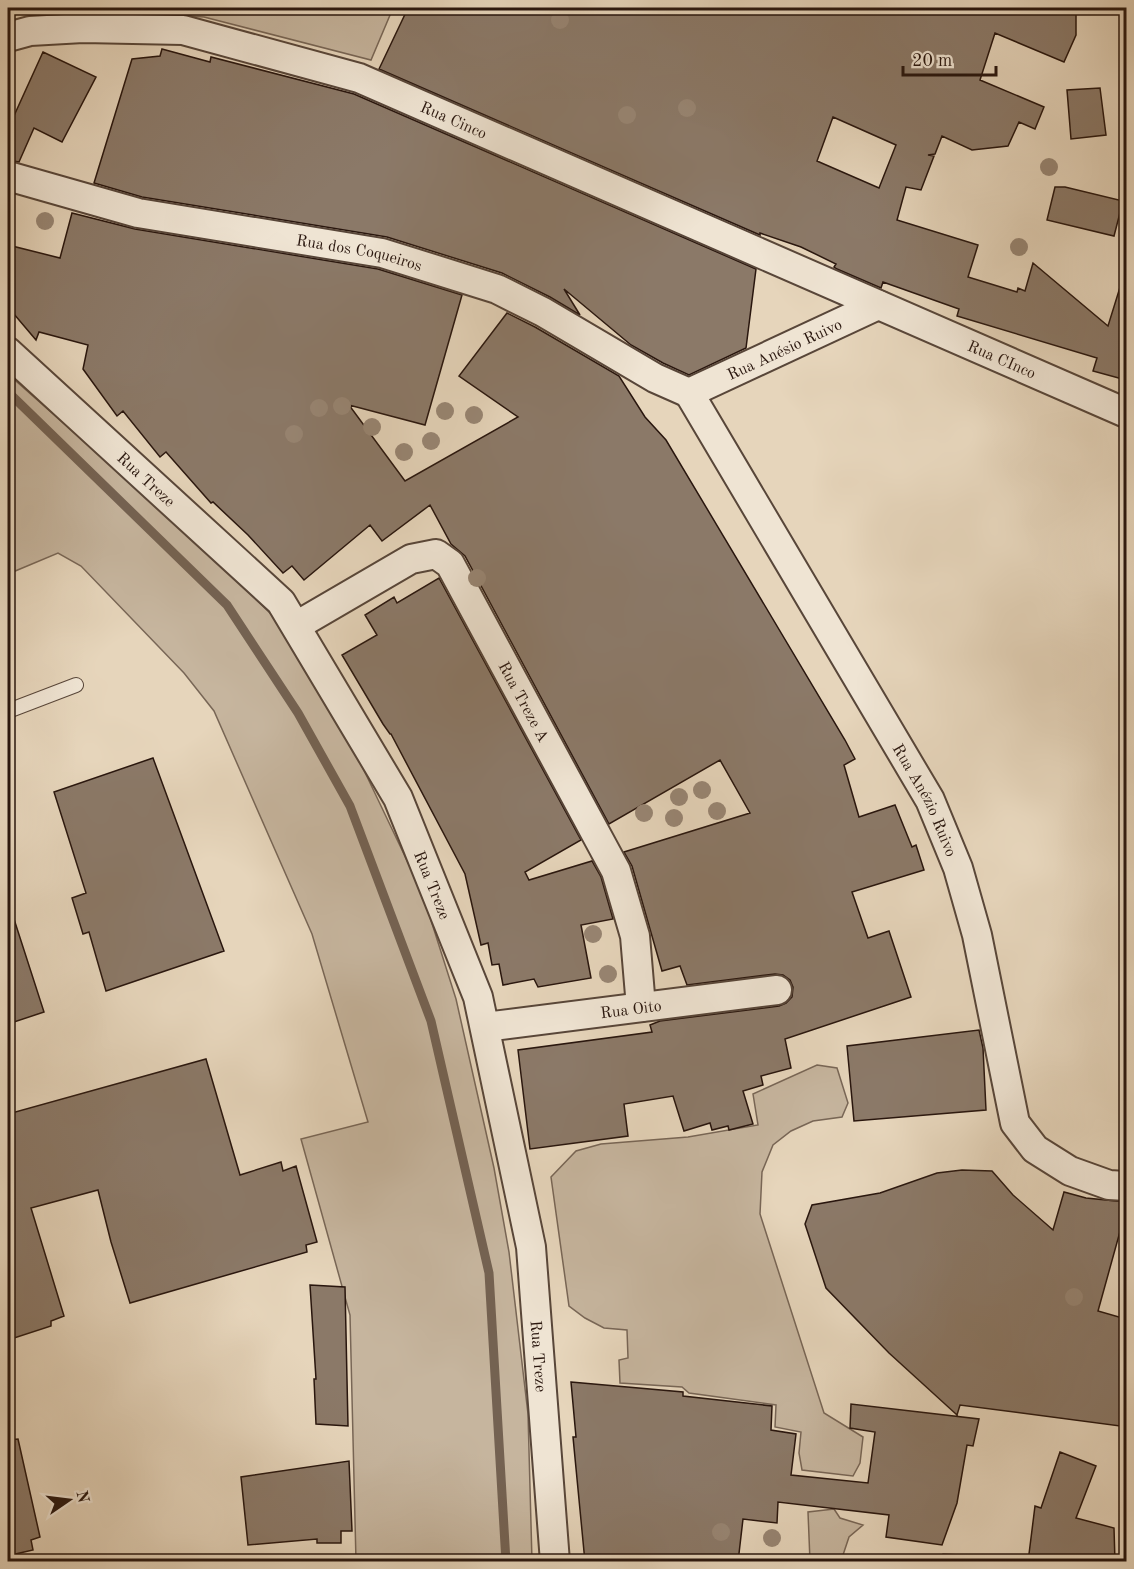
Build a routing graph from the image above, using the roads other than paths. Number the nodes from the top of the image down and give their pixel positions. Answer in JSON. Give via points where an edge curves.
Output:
{"nodes":[{"id":1,"x":8,"y":37,"type":"edge"},
{"id":2,"x":8,"y":176,"type":"edge"},
{"id":3,"x":878,"y":304,"type":"junction"},
{"id":4,"x":8,"y":352,"type":"edge"},
{"id":5,"x":689,"y":393,"type":"junction"},
{"id":6,"x":1126,"y":413,"type":"edge"},
{"id":7,"x":296,"y":626,"type":"junction"},
{"id":8,"x":76,"y":685,"type":"dead end"},
{"id":9,"x":8,"y":711,"type":"edge"},
{"id":10,"x":777,"y":990,"type":"dead end"},
{"id":11,"x":641,"y":1007,"type":"junction"},
{"id":12,"x":485,"y":1027,"type":"junction"},
{"id":13,"x":1126,"y":1186,"type":"edge"},
{"id":14,"x":555,"y":1562,"type":"edge"}],
"edges":[{"from":1,"to":3,"type":"street","name":"Rua Cinco","via":[[83,28],[183,30],[359,78]]},
{"from":2,"to":5,"type":"street","name":"Rua dos Coqueiros","via":[[138,213],[382,253],[497,289],[655,378]]},
{"from":3,"to":5,"type":"street","name":"Rua Anésio Ruivo"},
{"from":3,"to":6,"type":"street","name":"Rua CInco"},
{"from":4,"to":7,"type":"street","name":"Rua Treze","via":[[282,602]]},
{"from":5,"to":13,"type":"street","name":"Rua Anézio Ruivo","via":[[930,800],[958,868],[977,935],[1015,1123],[1035,1149],[1070,1171],[1109,1185]]},
{"from":7,"to":11,"type":"street","name":"Rua Treze A","via":[[411,559],[436,554],[450,564],[616,871],[635,936]]},
{"from":7,"to":12,"type":"street","name":"Rua Treze","via":[[398,798],[478,997]]},
{"from":8,"to":9,"type":"lane"},
{"from":10,"to":11,"type":"street","name":"Rua Oito"},
{"from":11,"to":12,"type":"street","name":"Rua Oito"},
{"from":12,"to":14,"type":"street","name":"Rua Treze","via":[[531,1247]]}]}
